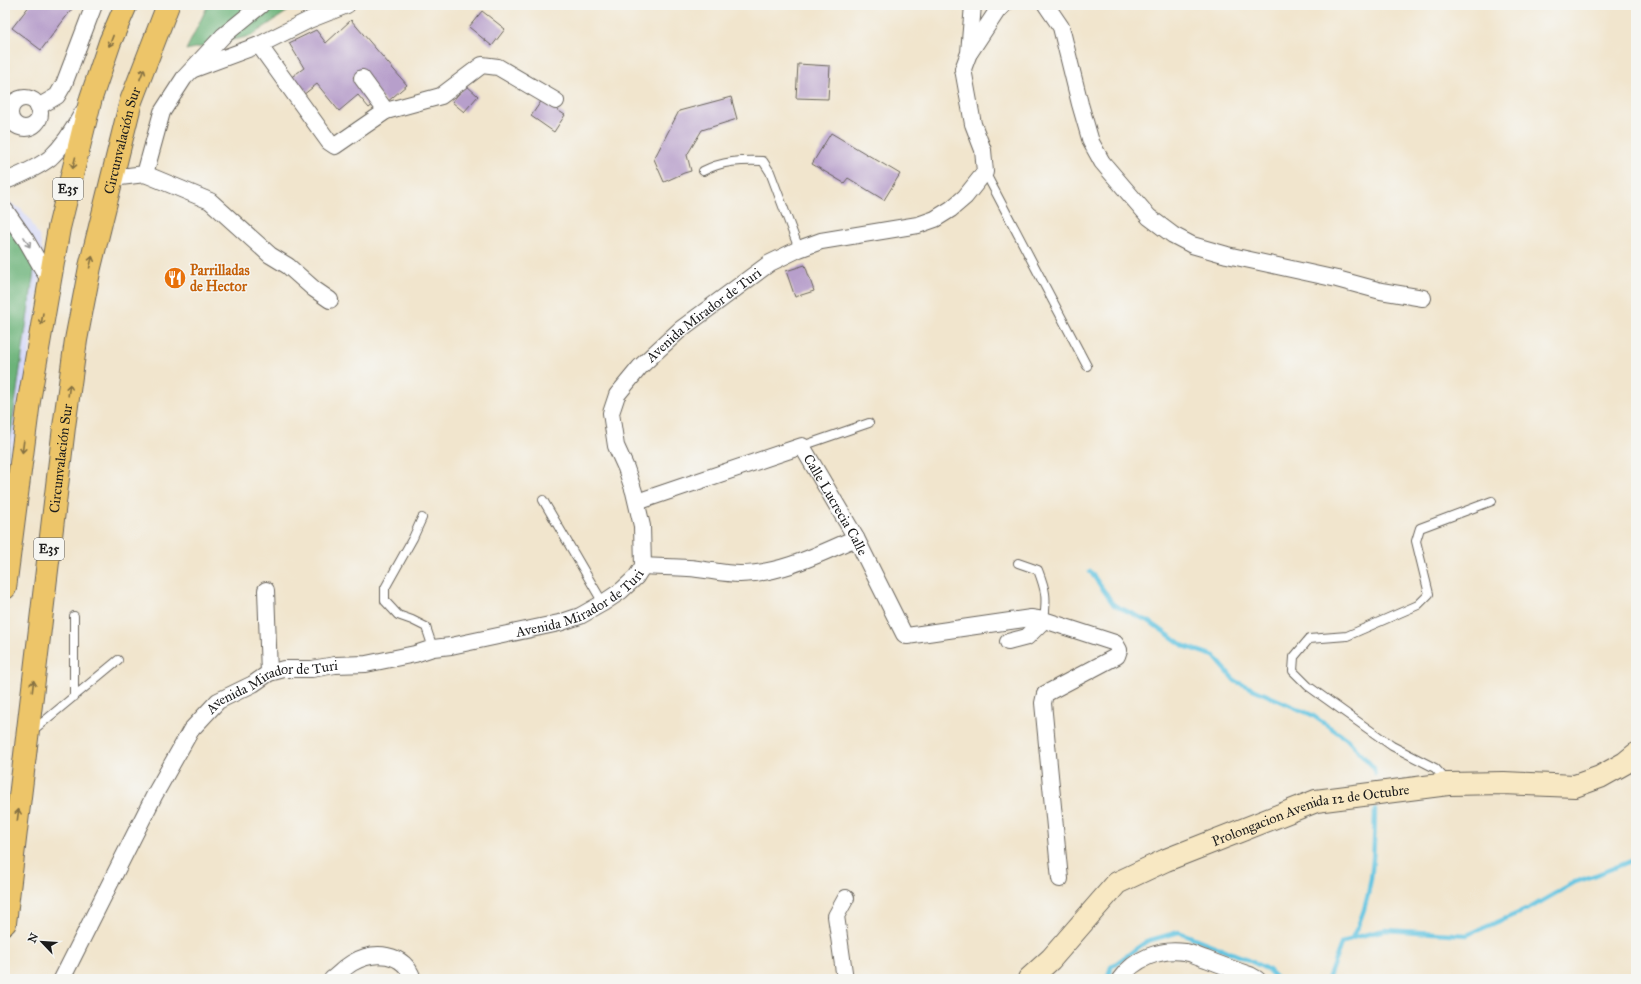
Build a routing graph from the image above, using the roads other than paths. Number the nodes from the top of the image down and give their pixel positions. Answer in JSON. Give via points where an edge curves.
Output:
{"nodes":[{"id":1,"x":94,"y":5,"type":"edge"},
{"id":2,"x":126,"y":5,"type":"edge"},
{"id":3,"x":168,"y":5,"type":"edge"},
{"id":4,"x":261,"y":5,"type":"edge"},
{"id":5,"x":348,"y":5,"type":"edge"},
{"id":6,"x":973,"y":5,"type":"edge"},
{"id":7,"x":1003,"y":5,"type":"edge"},
{"id":8,"x":1046,"y":5,"type":"edge"},
{"id":9,"x":259,"y":45,"type":"junction"},
{"id":10,"x":969,"y":53,"type":"junction"},
{"id":11,"x":191,"y":70,"type":"junction"},
{"id":12,"x":362,"y":78,"type":"dead end"},
{"id":13,"x":91,"y":98,"type":"junction"},
{"id":14,"x":556,"y":101,"type":"dead end"},
{"id":15,"x":38,"y":107,"type":"junction"},
{"id":16,"x":386,"y":111,"type":"junction"},
{"id":17,"x":20,"y":127,"type":"junction"},
{"id":18,"x":5,"y":134,"type":"edge"},
{"id":19,"x":703,"y":171,"type":"dead end"},
{"id":20,"x":985,"y":172,"type":"junction"},
{"id":21,"x":145,"y":174,"type":"junction"},
{"id":22,"x":112,"y":178,"type":"junction"},
{"id":23,"x":5,"y":181,"type":"edge"},
{"id":24,"x":5,"y":210,"type":"edge"},
{"id":25,"x":799,"y":249,"type":"junction"},
{"id":26,"x":49,"y":280,"type":"junction"},
{"id":27,"x":1423,"y":298,"type":"dead end"},
{"id":28,"x":330,"y":300,"type":"dead end"},
{"id":29,"x":1087,"y":366,"type":"dead end"},
{"id":30,"x":869,"y":423,"type":"dead end"},
{"id":31,"x":802,"y":446,"type":"junction"},
{"id":32,"x":543,"y":500,"type":"dead end"},
{"id":33,"x":1492,"y":501,"type":"dead end"},
{"id":34,"x":637,"y":502,"type":"junction"},
{"id":35,"x":422,"y":518,"type":"dead end"},
{"id":36,"x":856,"y":538,"type":"junction"},
{"id":37,"x":1018,"y":563,"type":"dead end"},
{"id":38,"x":643,"y":566,"type":"junction"},
{"id":39,"x":5,"y":588,"type":"edge"},
{"id":40,"x":266,"y":590,"type":"dead end"},
{"id":41,"x":603,"y":603,"type":"junction"},
{"id":42,"x":74,"y":616,"type":"dead end"},
{"id":43,"x":1044,"y":620,"type":"junction"},
{"id":44,"x":1008,"y":642,"type":"dead end"},
{"id":45,"x":433,"y":648,"type":"junction"},
{"id":46,"x":118,"y":660,"type":"dead end"},
{"id":47,"x":269,"y":673,"type":"junction"},
{"id":48,"x":74,"y":697,"type":"junction"},
{"id":49,"x":27,"y":736,"type":"junction"},
{"id":50,"x":1636,"y":754,"type":"edge"},
{"id":51,"x":1448,"y":784,"type":"junction"},
{"id":52,"x":1060,"y":879,"type":"dead end"},
{"id":53,"x":846,"y":898,"type":"dead end"},
{"id":54,"x":5,"y":923,"type":"edge"},
{"id":55,"x":62,"y":979,"type":"edge"},
{"id":56,"x":332,"y":979,"type":"edge"},
{"id":57,"x":413,"y":979,"type":"edge"},
{"id":58,"x":845,"y":979,"type":"edge"},
{"id":59,"x":1029,"y":979,"type":"edge"},
{"id":60,"x":1120,"y":979,"type":"edge"},
{"id":61,"x":1257,"y":979,"type":"edge"}],
"edges":[{"from":1,"to":15,"type":"street","via":[[61,91]]},
{"from":2,"to":13,"type":"highway","number":"E35","one_way":true},
{"from":22,"to":3,"type":"highway","name":"Circunvalación Sur","number":"E35","one_way":true,"via":[[131,101]]},
{"from":4,"to":11,"type":"street","via":[[223,36]]},
{"from":5,"to":9,"type":"street","via":[[309,20]]},
{"from":6,"to":10,"type":"street"},
{"from":7,"to":10,"type":"street"},
{"from":8,"to":27,"type":"street","via":[[1061,27],[1091,142],[1102,162],[1149,217],[1192,245],[1381,291]]},
{"from":9,"to":11,"type":"street"},
{"from":9,"to":16,"type":"street","via":[[329,142],[335,146]]},
{"from":10,"to":20,"type":"street","via":[[963,69]]},
{"from":11,"to":21,"type":"street","via":[[162,112]]},
{"from":12,"to":16,"type":"street"},
{"from":13,"to":23,"type":"street","via":[[74,128],[49,158],[16,178]]},
{"from":13,"to":26,"type":"highway","number":"E35","one_way":true},
{"from":14,"to":16,"type":"street","via":[[498,67],[482,65],[441,96]]},
{"from":15,"to":17,"type":"street","via":[[40,113],[36,123],[26,128]]},
{"from":15,"to":17,"type":"street","via":[[30,99],[19,100],[14,104],[11,108],[12,120]]},
{"from":17,"to":18,"type":"street"},
{"from":19,"to":25,"type":"lane","via":[[716,164],[763,161],[770,172]]},
{"from":20,"to":25,"type":"street","name":"Avenida Mirador de Turi","via":[[965,197],[935,218],[918,225],[821,241]]},
{"from":20,"to":29,"type":"lane"},
{"from":21,"to":22,"type":"street"},
{"from":21,"to":28,"type":"street","via":[[210,201],[270,255]]},
{"from":49,"to":22,"type":"highway","name":"Circunvalación Sur","number":"E35","one_way":true,"via":[[76,340],[90,267]]},
{"from":24,"to":26,"type":"street","one_way":true},
{"from":25,"to":34,"type":"street","name":"Avenida Mirador de Turi","via":[[770,263],[681,330],[640,367],[617,395],[611,413],[616,446]]},
{"from":26,"to":39,"type":"highway","number":"E35","one_way":true,"via":[[29,401]]},
{"from":30,"to":31,"type":"lane"},
{"from":31,"to":34,"type":"street","name":"Calle Lucrecia Calle"},
{"from":31,"to":36,"type":"street","name":"Calle Lucrecia Calle"},
{"from":32,"to":41,"type":"lane"},
{"from":33,"to":51,"type":"lane","via":[[1420,528],[1416,541],[1429,594],[1418,605],[1348,636],[1309,639],[1294,657],[1293,671],[1308,686],[1392,746],[1435,768]]},
{"from":34,"to":38,"type":"street","name":"Avenida Mirador de Turi","via":[[642,526]]},
{"from":35,"to":45,"type":"lane","via":[[385,588],[386,601],[398,615],[426,628]]},
{"from":36,"to":38,"type":"street","via":[[805,561],[768,571],[741,574]]},
{"from":36,"to":43,"type":"street","name":"Calle Lucrecia Calle","via":[[904,634],[912,636],[1031,618]]},
{"from":37,"to":43,"type":"lane","via":[[1038,570],[1046,590]]},
{"from":38,"to":41,"type":"street","name":"Avenida Mirador de Turi","via":[[636,577],[621,591]]},
{"from":40,"to":47,"type":"street"},
{"from":41,"to":45,"type":"street","name":"Avenida Mirador de Turi","via":[[580,616],[558,623]]},
{"from":42,"to":48,"type":"lane"},
{"from":43,"to":44,"type":"street","via":[[1027,637]]},
{"from":43,"to":52,"type":"street","via":[[1115,643],[1119,650],[1117,656],[1107,662],[1045,694],[1043,703]]},
{"from":45,"to":47,"type":"street","name":"Avenida Mirador de Turi","via":[[366,664],[284,669]]},
{"from":46,"to":48,"type":"lane"},
{"from":47,"to":55,"type":"street","name":"Avenida Mirador de Turi","via":[[218,702],[191,730],[140,823]]},
{"from":48,"to":49,"type":"lane"},
{"from":54,"to":49,"type":"highway","name":"Circunvalación Sur","number":"E35","one_way":true},
{"from":50,"to":51,"type":"main road","name":"Prolongacion Avenida 12 de Octubre","via":[[1600,777],[1575,786]]},
{"from":51,"to":59,"type":"main road","name":"Prolongacion Avenida 12 de Octubre","via":[[1316,801],[1117,882],[1051,959]]},
{"from":53,"to":58,"type":"street","via":[[836,916]]},
{"from":56,"to":57,"type":"street","via":[[353,963],[368,957],[386,955],[409,969]]},
{"from":60,"to":61,"type":"street","via":[[1127,969],[1141,960],[1154,954],[1169,952],[1186,952]]}]}
